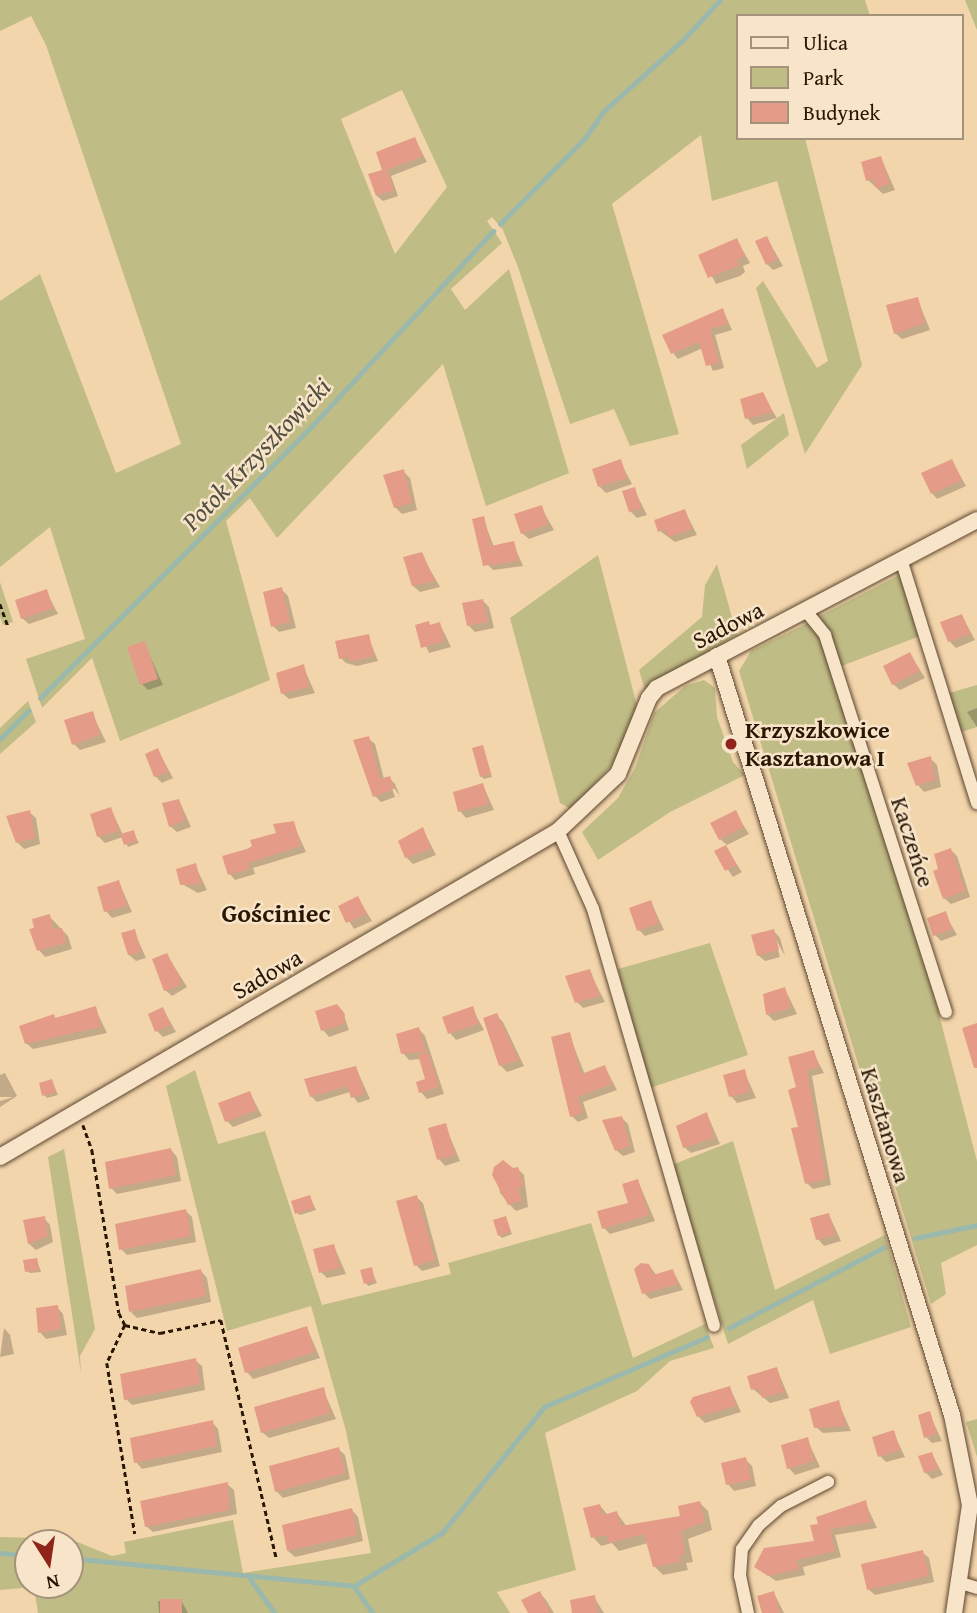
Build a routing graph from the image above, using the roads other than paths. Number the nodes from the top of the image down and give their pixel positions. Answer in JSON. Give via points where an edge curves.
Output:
{"nodes":[{"id":1,"x":977,"y":520,"type":"edge"},
{"id":2,"x":901,"y":559,"type":"junction"},
{"id":3,"x":805,"y":610,"type":"junction"},
{"id":4,"x":717,"y":656,"type":"junction"},
{"id":5,"x":977,"y":803,"type":"edge"},
{"id":6,"x":558,"y":831,"type":"junction"},
{"id":7,"x":946,"y":1012,"type":"dead end"},
{"id":8,"x":0,"y":1157,"type":"edge"},
{"id":9,"x":714,"y":1326,"type":"dead end"},
{"id":10,"x":828,"y":1482,"type":"dead end"},
{"id":11,"x":961,"y":1583,"type":"junction"},
{"id":12,"x":977,"y":1588,"type":"edge"},
{"id":13,"x":748,"y":1613,"type":"edge"},
{"id":14,"x":954,"y":1613,"type":"edge"}],
"edges":[{"from":1,"to":2,"type":"street","name":"Sadowa"},
{"from":2,"to":3,"type":"street","name":"Sadowa"},
{"from":2,"to":5,"type":"street"},
{"from":3,"to":4,"type":"street","name":"Sadowa"},
{"from":3,"to":7,"type":"street","name":"Kaczeńce","via":[[825,635]]},
{"from":4,"to":6,"type":"street","name":"Sadowa","via":[[657,688],[618,774]]},
{"from":4,"to":11,"type":"street","name":"Kasztanowa","via":[[952,1415],[970,1505]]},
{"from":6,"to":8,"type":"street","name":"Sadowa"},
{"from":6,"to":9,"type":"street","via":[[593,909]]},
{"from":10,"to":13,"type":"street","via":[[781,1506],[759,1525],[742,1549],[740,1576]]},
{"from":11,"to":12,"type":"street"},
{"from":11,"to":14,"type":"street","name":"Kasztanowa"}]}
